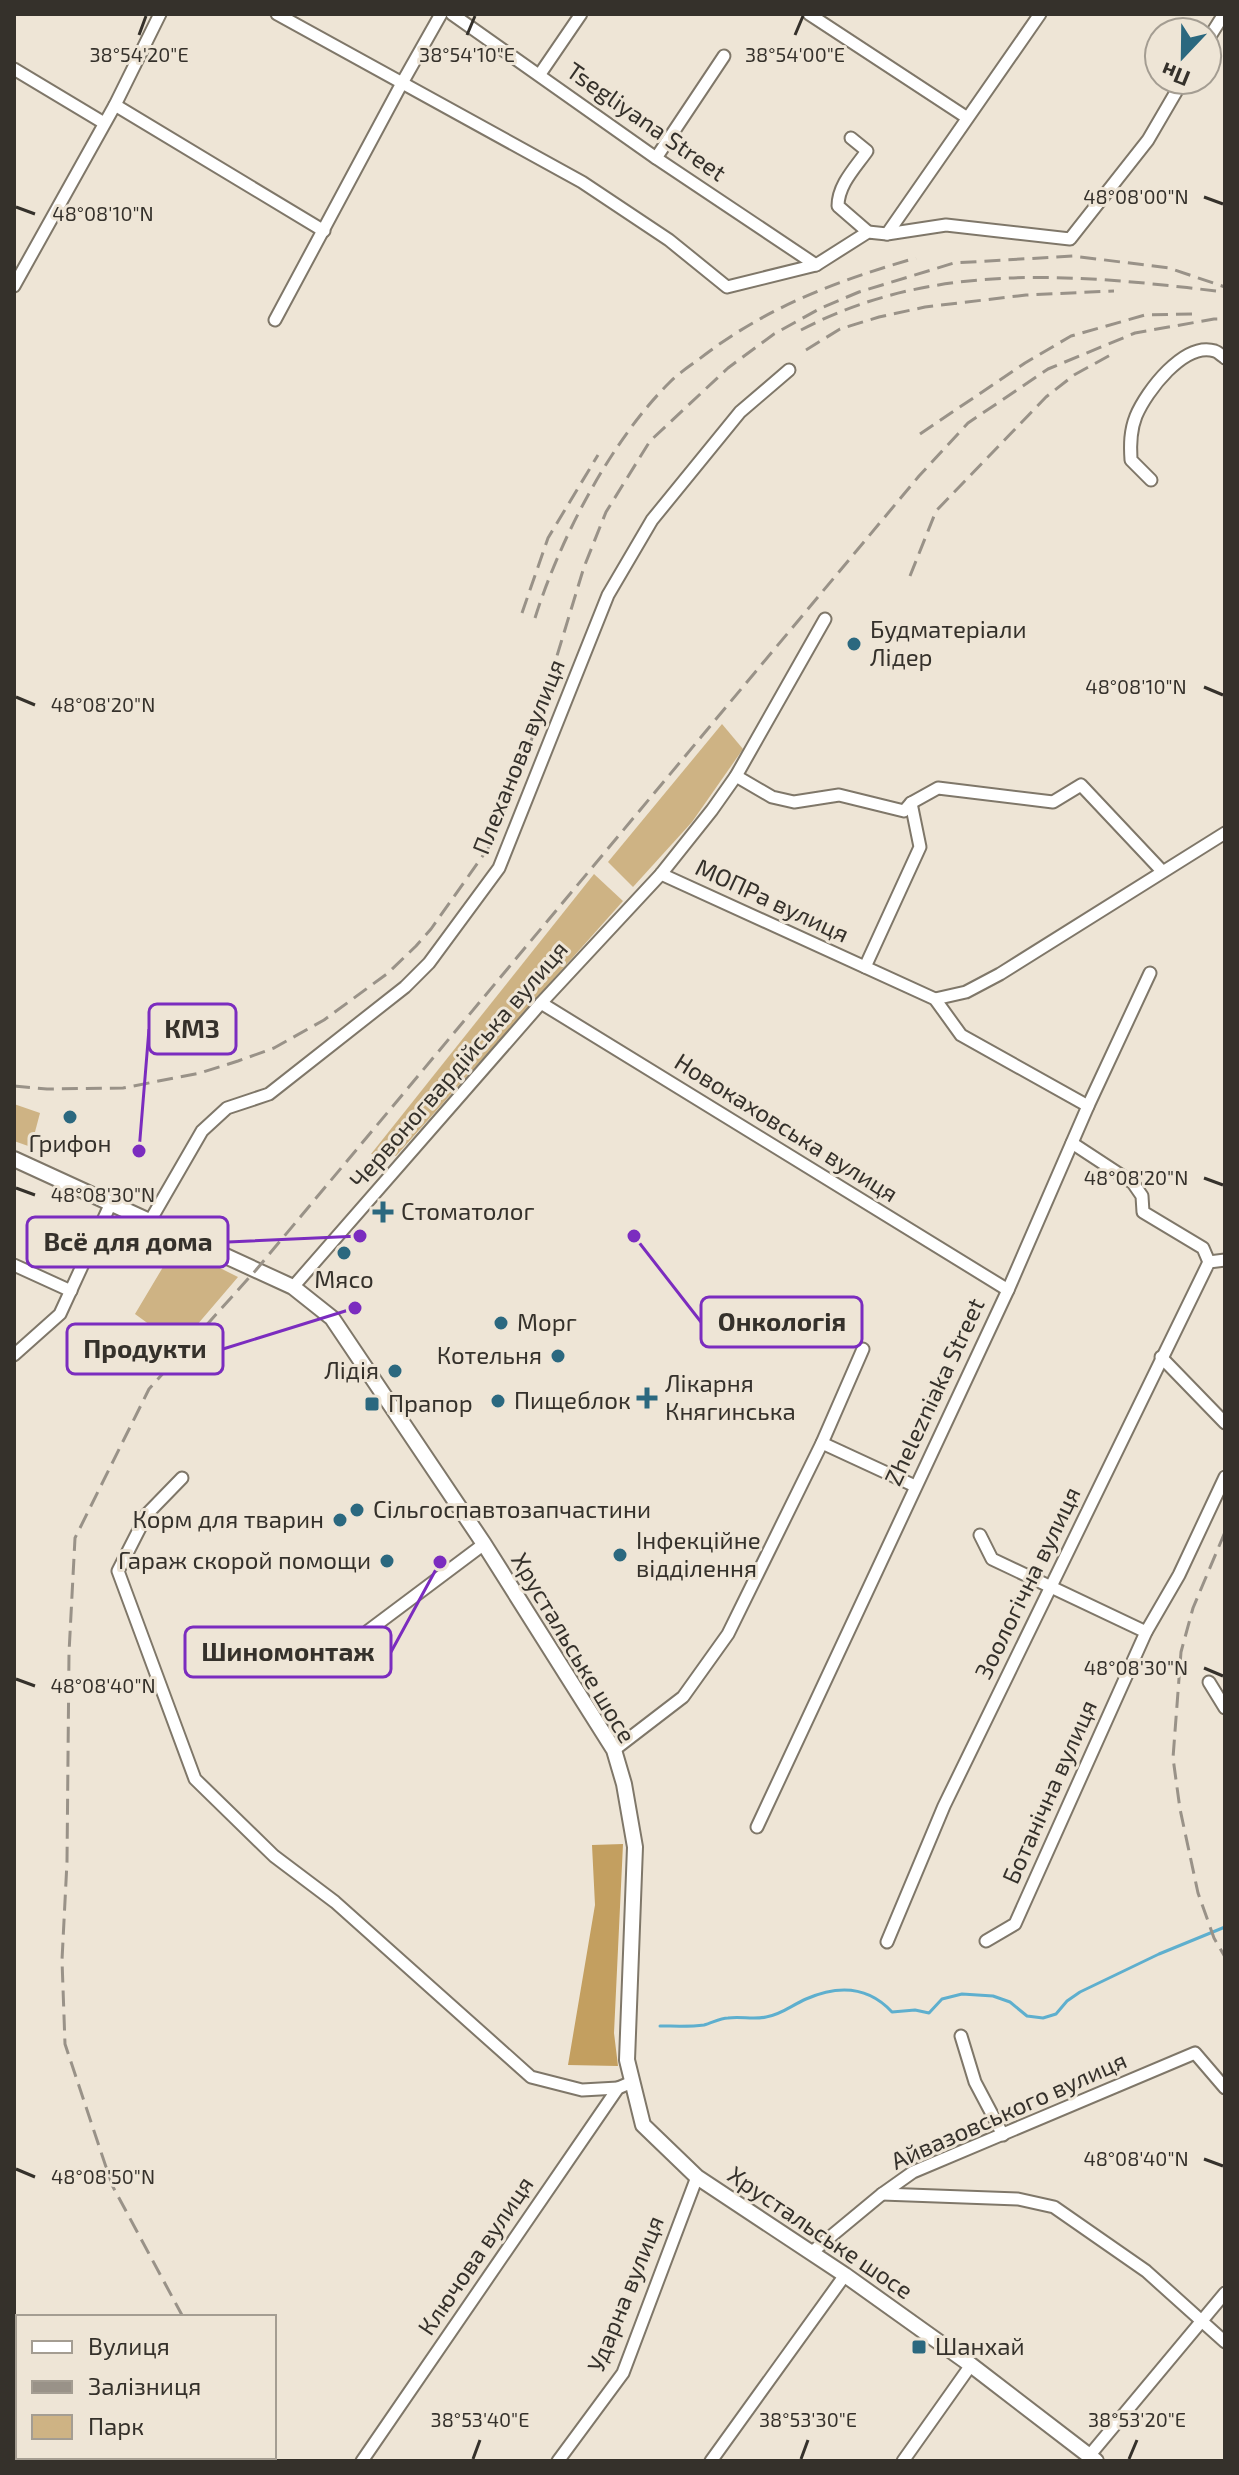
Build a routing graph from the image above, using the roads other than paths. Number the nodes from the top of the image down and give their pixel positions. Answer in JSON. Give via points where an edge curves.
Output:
{"nodes":[{"id":1,"x":160,"y":14,"type":"edge"},
{"id":2,"x":277,"y":14,"type":"edge"},
{"id":3,"x":441,"y":14,"type":"edge"},
{"id":4,"x":452,"y":14,"type":"edge"},
{"id":5,"x":581,"y":14,"type":"edge"},
{"id":6,"x":809,"y":14,"type":"edge"},
{"id":7,"x":1040,"y":14,"type":"edge"},
{"id":8,"x":724,"y":56,"type":"dead end"},
{"id":9,"x":14,"y":69,"type":"edge"},
{"id":10,"x":540,"y":74,"type":"junction"},
{"id":11,"x":402,"y":83,"type":"junction"},
{"id":12,"x":1174,"y":96,"type":"edge"},
{"id":13,"x":115,"y":105,"type":"junction"},
{"id":14,"x":966,"y":117,"type":"junction"},
{"id":15,"x":104,"y":123,"type":"junction"},
{"id":16,"x":851,"y":138,"type":"dead end"},
{"id":17,"x":656,"y":158,"type":"junction"},
{"id":18,"x":324,"y":231,"type":"junction"},
{"id":19,"x":868,"y":232,"type":"junction"},
{"id":20,"x":887,"y":234,"type":"junction"},
{"id":21,"x":816,"y":265,"type":"junction"},
{"id":22,"x":14,"y":286,"type":"edge"},
{"id":23,"x":275,"y":320,"type":"dead end"},
{"id":24,"x":1225,"y":358,"type":"edge"},
{"id":25,"x":789,"y":370,"type":"dead end"},
{"id":26,"x":1151,"y":480,"type":"dead end"},
{"id":27,"x":825,"y":619,"type":"dead end"},
{"id":28,"x":736,"y":776,"type":"junction"},
{"id":29,"x":911,"y":803,"type":"junction"},
{"id":30,"x":1225,"y":833,"type":"edge"},
{"id":31,"x":1162,"y":871,"type":"junction"},
{"id":32,"x":661,"y":874,"type":"junction"},
{"id":33,"x":865,"y":967,"type":"junction"},
{"id":34,"x":1150,"y":973,"type":"dead end"},
{"id":35,"x":935,"y":999,"type":"junction"},
{"id":36,"x":541,"y":1003,"type":"junction"},
{"id":37,"x":1088,"y":1106,"type":"junction"},
{"id":38,"x":1072,"y":1143,"type":"junction"},
{"id":39,"x":14,"y":1159,"type":"edge"},
{"id":40,"x":111,"y":1203,"type":"junction"},
{"id":41,"x":150,"y":1221,"type":"junction"},
{"id":42,"x":1225,"y":1260,"type":"edge"},
{"id":43,"x":1209,"y":1262,"type":"junction"},
{"id":44,"x":14,"y":1265,"type":"edge"},
{"id":45,"x":293,"y":1287,"type":"junction"},
{"id":46,"x":1008,"y":1290,"type":"junction"},
{"id":47,"x":71,"y":1291,"type":"junction"},
{"id":48,"x":863,"y":1349,"type":"dead end"},
{"id":49,"x":14,"y":1355,"type":"edge"},
{"id":50,"x":1161,"y":1357,"type":"junction"},
{"id":51,"x":1225,"y":1423,"type":"edge"},
{"id":52,"x":822,"y":1443,"type":"junction"},
{"id":53,"x":1225,"y":1477,"type":"edge"},
{"id":54,"x":182,"y":1478,"type":"dead end"},
{"id":55,"x":915,"y":1486,"type":"junction"},
{"id":56,"x":980,"y":1535,"type":"dead end"},
{"id":57,"x":484,"y":1544,"type":"junction"},
{"id":58,"x":1051,"y":1588,"type":"junction"},
{"id":59,"x":368,"y":1631,"type":"dead end"},
{"id":60,"x":1146,"y":1632,"type":"junction"},
{"id":61,"x":1209,"y":1682,"type":"dead end"},
{"id":62,"x":1225,"y":1708,"type":"edge"},
{"id":63,"x":614,"y":1750,"type":"junction"},
{"id":64,"x":757,"y":1827,"type":"dead end"},
{"id":65,"x":986,"y":1941,"type":"dead end"},
{"id":66,"x":887,"y":1942,"type":"dead end"},
{"id":67,"x":961,"y":2036,"type":"dead end"},
{"id":68,"x":625,"y":2085,"type":"junction"},
{"id":69,"x":1225,"y":2088,"type":"edge"},
{"id":70,"x":1003,"y":2135,"type":"junction"},
{"id":71,"x":697,"y":2177,"type":"junction"},
{"id":72,"x":882,"y":2194,"type":"junction"},
{"id":73,"x":812,"y":2252,"type":"junction"},
{"id":74,"x":845,"y":2275,"type":"junction"},
{"id":75,"x":1225,"y":2293,"type":"edge"},
{"id":76,"x":1202,"y":2322,"type":"junction"},
{"id":77,"x":1225,"y":2342,"type":"edge"},
{"id":78,"x":971,"y":2365,"type":"junction"},
{"id":79,"x":1092,"y":2459,"type":"edge"},
{"id":80,"x":362,"y":2461,"type":"edge"},
{"id":81,"x":558,"y":2461,"type":"edge"},
{"id":82,"x":711,"y":2461,"type":"edge"},
{"id":83,"x":903,"y":2461,"type":"edge"}],
"edges":[{"from":1,"to":13,"type":"street"},
{"from":2,"to":11,"type":"street"},
{"from":3,"to":11,"type":"street"},
{"from":4,"to":10,"type":"street","name":"Tsegliyana Street"},
{"from":5,"to":10,"type":"street"},
{"from":6,"to":14,"type":"street"},
{"from":7,"to":14,"type":"street"},
{"from":8,"to":17,"type":"street"},
{"from":9,"to":15,"type":"street"},
{"from":10,"to":17,"type":"street","name":"Tsegliyana Street"},
{"from":11,"to":18,"type":"street"},
{"from":11,"to":21,"type":"street","via":[[582,182],[669,240],[727,287]]},
{"from":12,"to":20,"type":"street","via":[[1148,140],[1070,239],[946,225]]},
{"from":13,"to":15,"type":"street"},
{"from":13,"to":18,"type":"street"},
{"from":14,"to":20,"type":"street"},
{"from":15,"to":22,"type":"street"},
{"from":16,"to":19,"type":"street","via":[[867,151],[838,195],[838,206]]},
{"from":17,"to":21,"type":"street","name":"Tsegliyana Street"},
{"from":18,"to":23,"type":"street"},
{"from":19,"to":20,"type":"street"},
{"from":19,"to":21,"type":"street"},
{"from":24,"to":26,"type":"street","via":[[1198,350],[1146,395],[1129,441],[1131,460]]},
{"from":25,"to":41,"type":"street","name":"Плеханова вулиця","via":[[740,412],[652,520],[626,561],[499,868],[429,963],[269,1094],[227,1108],[202,1131]]},
{"from":27,"to":28,"type":"street","name":"Червоногвардійська вулиця"},
{"from":28,"to":29,"type":"street","via":[[772,797],[794,802],[839,795],[904,811]]},
{"from":28,"to":32,"type":"street","name":"Червоногвардійська вулиця"},
{"from":29,"to":31,"type":"street","via":[[938,788],[1053,802],[1081,785]]},
{"from":29,"to":33,"type":"street","name":"МОПРа вулиця","via":[[920,847]]},
{"from":30,"to":31,"type":"street"},
{"from":31,"to":35,"type":"street","via":[[1000,974],[966,992]]},
{"from":32,"to":33,"type":"street","name":"МОПРа вулиця"},
{"from":32,"to":36,"type":"street","name":"Червоногвардійська вулиця"},
{"from":33,"to":35,"type":"street","name":"МОПРа вулиця"},
{"from":34,"to":37,"type":"street","name":"Zhelezniaka Street"},
{"from":35,"to":37,"type":"street","name":"МОПРа вулиця","via":[[961,1035]]},
{"from":36,"to":45,"type":"street","name":"Червоногвардійська вулиця"},
{"from":36,"to":46,"type":"street","name":"Новокаховська вулиця"},
{"from":37,"to":38,"type":"street","name":"Zhelezniaka Street"},
{"from":38,"to":43,"type":"street","via":[[1133,1183],[1142,1196],[1143,1212],[1203,1248]]},
{"from":38,"to":46,"type":"street","name":"Zhelezniaka Street"},
{"from":39,"to":40,"type":"street","name":"Хрустальське шосе"},
{"from":40,"to":41,"type":"street","name":"Хрустальське шосе"},
{"from":40,"to":47,"type":"street"},
{"from":41,"to":45,"type":"street","name":"Хрустальське шосе"},
{"from":42,"to":43,"type":"street"},
{"from":43,"to":50,"type":"street","name":"Зоологічна вулиця"},
{"from":44,"to":47,"type":"street"},
{"from":45,"to":57,"type":"street","name":"Хрустальське шосе","via":[[332,1318]]},
{"from":46,"to":55,"type":"street","name":"Zhelezniaka Street"},
{"from":47,"to":49,"type":"street","via":[[60,1314]]},
{"from":48,"to":52,"type":"street"},
{"from":50,"to":51,"type":"street"},
{"from":50,"to":58,"type":"street","name":"Зоологічна вулиця"},
{"from":52,"to":55,"type":"street"},
{"from":52,"to":63,"type":"street","via":[[728,1634],[683,1697]]},
{"from":53,"to":60,"type":"street","name":"Ботанічна вулиця"},
{"from":54,"to":68,"type":"street","via":[[147,1514],[118,1571],[195,1779],[274,1856],[335,1902],[531,2077],[582,2090]]},
{"from":55,"to":64,"type":"street","name":"Zhelezniaka Street"},
{"from":56,"to":58,"type":"street","via":[[992,1559]]},
{"from":57,"to":59,"type":"street"},
{"from":57,"to":63,"type":"street","name":"Хрустальське шосе"},
{"from":58,"to":60,"type":"street"},
{"from":58,"to":66,"type":"street","name":"Зоологічна вулиця","via":[[944,1806]]},
{"from":60,"to":65,"type":"street","name":"Ботанічна вулиця","via":[[1015,1924]]},
{"from":61,"to":62,"type":"street"},
{"from":63,"to":68,"type":"street","name":"Хрустальське шосе","via":[[635,1847]]},
{"from":67,"to":70,"type":"street","via":[[975,2082]]},
{"from":68,"to":71,"type":"street","name":"Хрустальське шосе","via":[[643,2125]]},
{"from":68,"to":80,"type":"street","name":"Ключова вулиця"},
{"from":69,"to":70,"type":"street","name":"Айвазовського вулиця","via":[[1195,2053]]},
{"from":70,"to":72,"type":"street","name":"Айвазовського вулиця","via":[[913,2172]]},
{"from":71,"to":73,"type":"street","name":"Хрустальське шосе"},
{"from":71,"to":81,"type":"street","name":"Ударна вулиця","via":[[623,2373]]},
{"from":72,"to":73,"type":"street","name":"Айвазовського вулиця"},
{"from":72,"to":76,"type":"street","via":[[1018,2199],[1054,2207],[1146,2271]]},
{"from":73,"to":74,"type":"street","name":"Хрустальське шосе"},
{"from":74,"to":78,"type":"street","name":"Хрустальське шосе"},
{"from":74,"to":82,"type":"street"},
{"from":75,"to":76,"type":"street"},
{"from":76,"to":77,"type":"street"},
{"from":76,"to":79,"type":"street"},
{"from":78,"to":79,"type":"street","name":"Хрустальське шосе"},
{"from":78,"to":83,"type":"street"}]}
